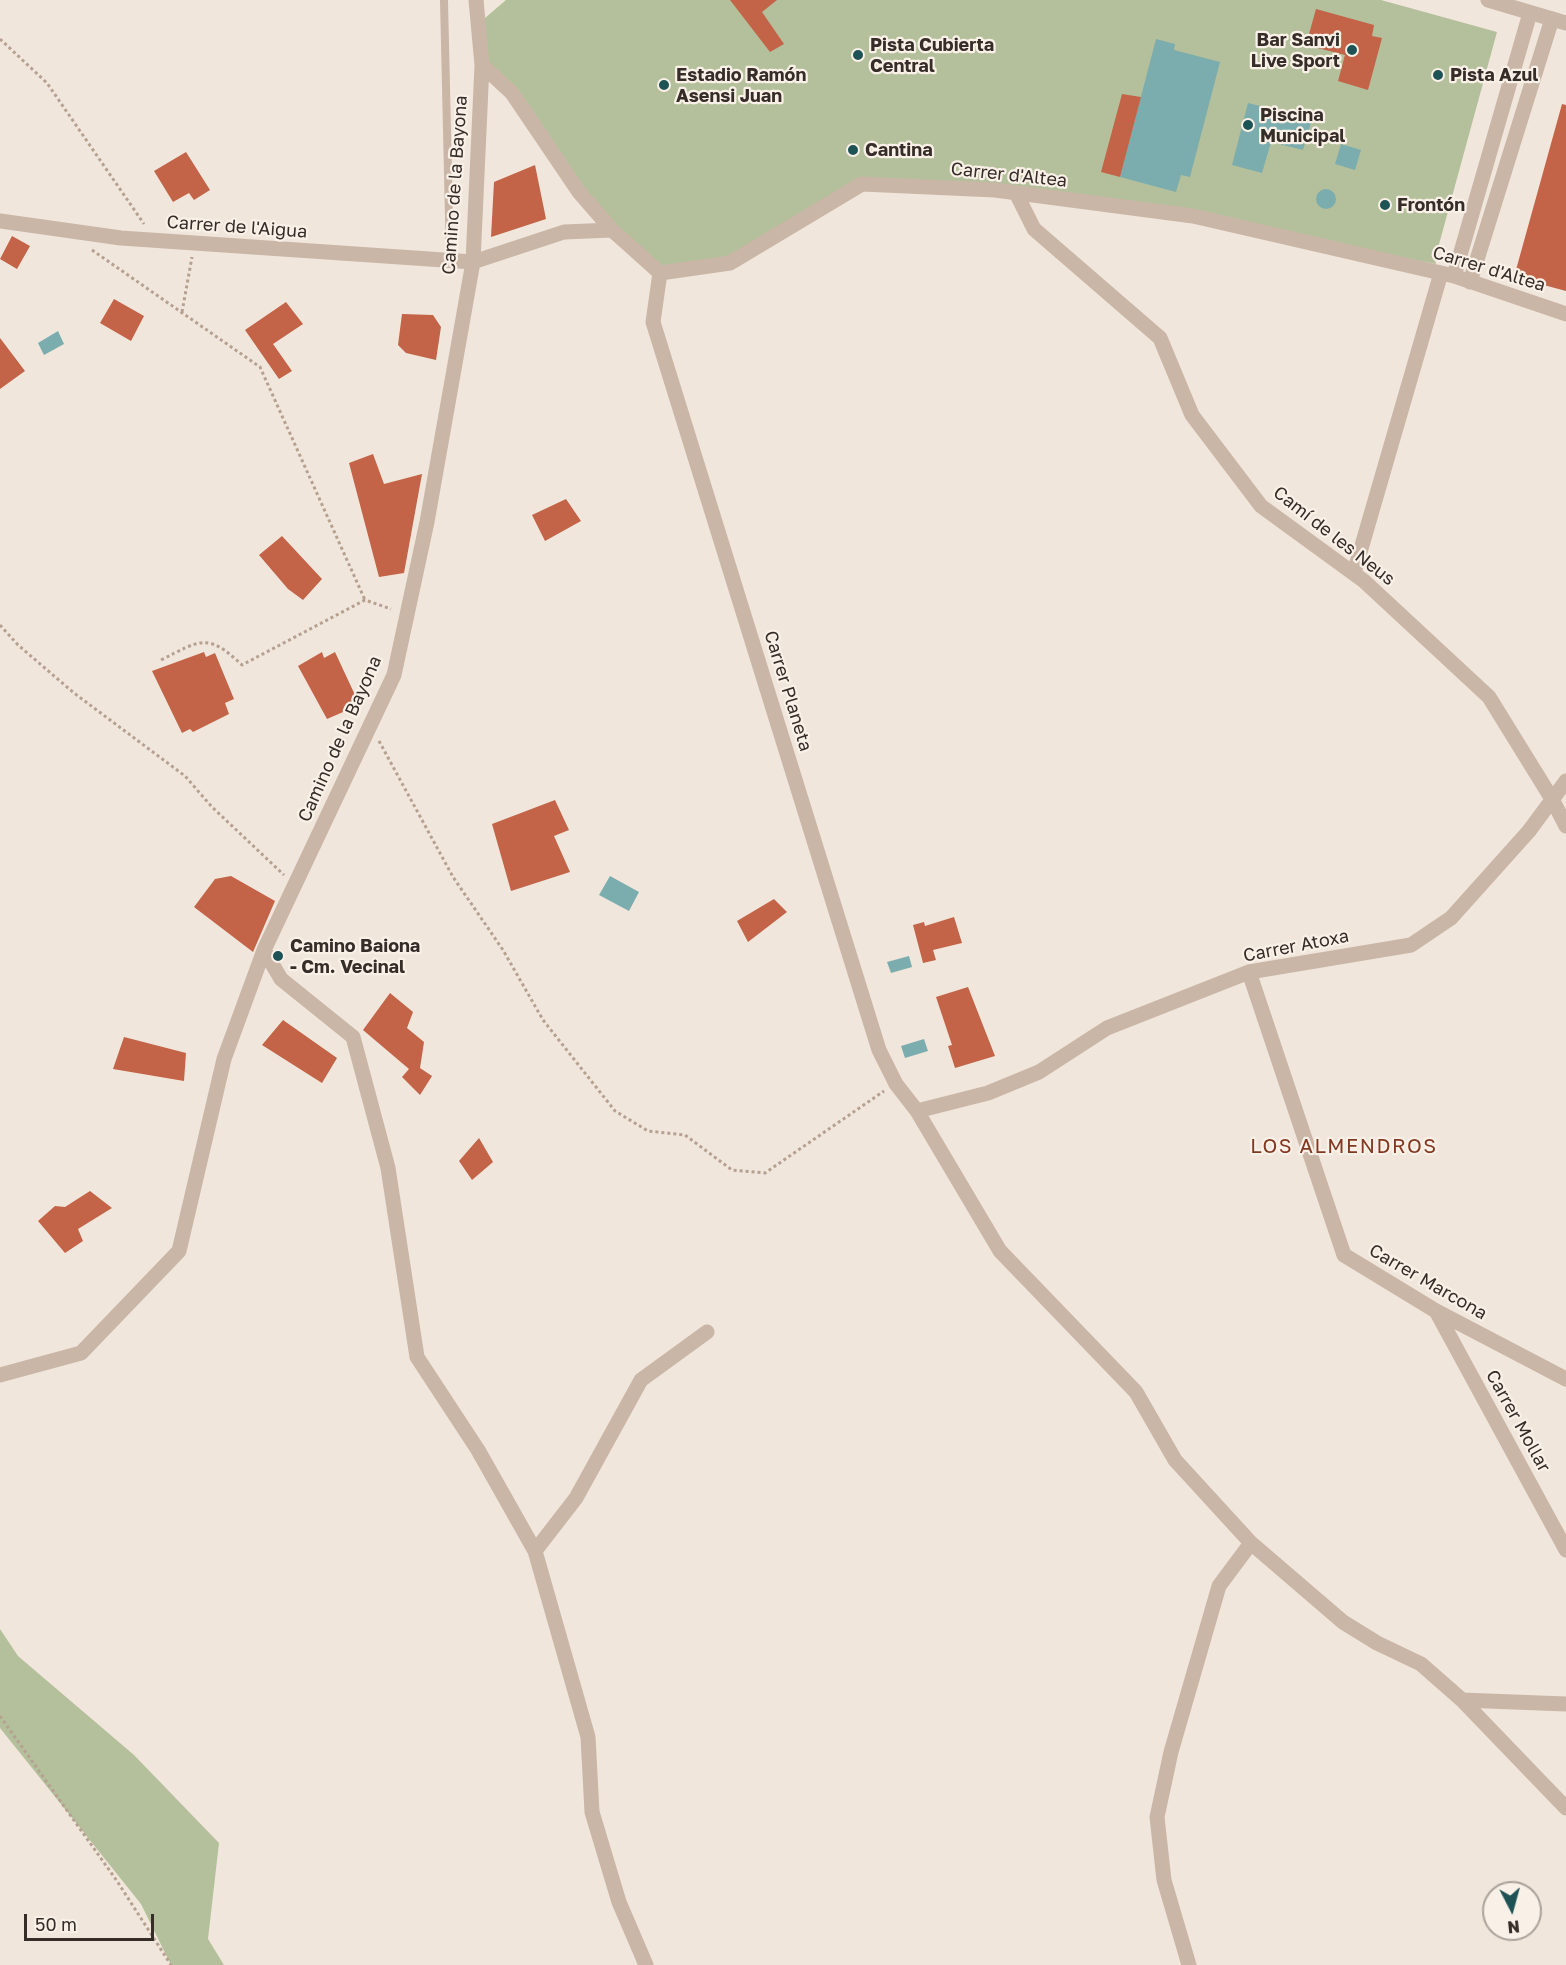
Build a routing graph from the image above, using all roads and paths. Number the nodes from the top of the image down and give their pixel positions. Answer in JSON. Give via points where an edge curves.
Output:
{"nodes":[{"id":1,"x":444,"y":0,"type":"edge"},
{"id":2,"x":476,"y":0,"type":"edge"},
{"id":3,"x":1488,"y":0,"type":"edge"},
{"id":4,"x":1530,"y":13,"type":"junction"},
{"id":5,"x":1559,"y":21,"type":"edge"},
{"id":6,"x":0,"y":39,"type":"edge"},
{"id":7,"x":482,"y":65,"type":"junction"},
{"id":8,"x":1016,"y":193,"type":"junction"},
{"id":9,"x":0,"y":221,"type":"edge"},
{"id":10,"x":612,"y":230,"type":"junction"},
{"id":11,"x":155,"y":241,"type":"junction"},
{"id":12,"x":194,"y":243,"type":"junction"},
{"id":13,"x":90,"y":249,"type":"dead end"},
{"id":14,"x":450,"y":261,"type":"junction"},
{"id":15,"x":473,"y":262,"type":"junction"},
{"id":16,"x":660,"y":273,"type":"junction"},
{"id":17,"x":1448,"y":274,"type":"junction"},
{"id":18,"x":1470,"y":282,"type":"junction"},
{"id":19,"x":182,"y":313,"type":"junction"},
{"id":20,"x":1566,"y":314,"type":"edge"},
{"id":21,"x":1354,"y":573,"type":"junction"},
{"id":22,"x":365,"y":600,"type":"junction"},
{"id":23,"x":407,"y":614,"type":"junction"},
{"id":24,"x":0,"y":625,"type":"edge"},
{"id":25,"x":161,"y":660,"type":"dead end"},
{"id":26,"x":370,"y":724,"type":"junction"},
{"id":27,"x":1566,"y":781,"type":"edge"},
{"id":28,"x":1552,"y":799,"type":"junction"},
{"id":29,"x":1566,"y":826,"type":"edge"},
{"id":30,"x":295,"y":886,"type":"junction"},
{"id":31,"x":264,"y":950,"type":"junction"},
{"id":32,"x":1249,"y":972,"type":"junction"},
{"id":33,"x":896,"y":1084,"type":"junction"},
{"id":34,"x":916,"y":1111,"type":"junction"},
{"id":35,"x":1436,"y":1311,"type":"junction"},
{"id":36,"x":707,"y":1332,"type":"dead end"},
{"id":37,"x":0,"y":1375,"type":"edge"},
{"id":38,"x":1566,"y":1379,"type":"edge"},
{"id":39,"x":1251,"y":1543,"type":"junction"},
{"id":40,"x":1566,"y":1550,"type":"edge"},
{"id":41,"x":535,"y":1551,"type":"junction"},
{"id":42,"x":1462,"y":1700,"type":"junction"},
{"id":43,"x":1566,"y":1704,"type":"edge"},
{"id":44,"x":0,"y":1716,"type":"edge"},
{"id":45,"x":1566,"y":1808,"type":"edge"},
{"id":46,"x":171,"y":1965,"type":"edge"},
{"id":47,"x":646,"y":1965,"type":"edge"},
{"id":48,"x":1189,"y":1965,"type":"edge"}],
"edges":[{"from":1,"to":14,"type":"lane"},
{"from":2,"to":7,"type":"street","name":"Camino de la Bayona"},
{"from":3,"to":4,"type":"street"},
{"from":4,"to":5,"type":"street"},
{"from":4,"to":17,"type":"street"},
{"from":5,"to":18,"type":"street"},
{"from":6,"to":11,"type":"path","via":[[47,83]]},
{"from":7,"to":10,"type":"street","via":[[512,93],[579,192]]},
{"from":7,"to":15,"type":"street","name":"Camino de la Bayona"},
{"from":8,"to":16,"type":"street","name":"Carrer d'Altea","via":[[861,184],[730,263]]},
{"from":8,"to":17,"type":"street","name":"Carrer d'Altea","via":[[1193,216]]},
{"from":8,"to":21,"type":"street","name":"Camí de les Neus","via":[[1034,229],[1160,338],[1192,415],[1261,507]]},
{"from":9,"to":11,"type":"street","name":"Carrer de l'Aigua"},
{"from":10,"to":15,"type":"street","via":[[564,232]]},
{"from":10,"to":16,"type":"street"},
{"from":11,"to":12,"type":"street","name":"Carrer de l'Aigua"},
{"from":12,"to":14,"type":"street","name":"Carrer de l'Aigua"},
{"from":12,"to":19,"type":"path"},
{"from":13,"to":19,"type":"path"},
{"from":14,"to":15,"type":"street","name":"Carrer de l'Aigua"},
{"from":15,"to":23,"type":"street","name":"Camino de la Bayona"},
{"from":16,"to":33,"type":"street","name":"Carrer Planeta","via":[[653,322],[879,1050]]},
{"from":17,"to":18,"type":"street","name":"Carrer d'Altea"},
{"from":17,"to":21,"type":"street"},
{"from":18,"to":20,"type":"street","name":"Carrer d'Altea"},
{"from":19,"to":22,"type":"path","via":[[260,367]]},
{"from":21,"to":28,"type":"street","name":"Camí de les Neus","via":[[1489,698]]},
{"from":22,"to":23,"type":"path"},
{"from":22,"to":25,"type":"path","via":[[242,664],[211,641],[191,645]]},
{"from":23,"to":26,"type":"street","name":"Camino de la Bayona","via":[[394,675]]},
{"from":24,"to":30,"type":"path","via":[[74,693],[185,776]]},
{"from":26,"to":30,"type":"street","name":"Camino de la Bayona"},
{"from":26,"to":33,"type":"path","via":[[453,877],[503,950],[543,1020],[615,1111],[648,1131],[685,1134],[732,1170],[765,1173]]},
{"from":27,"to":28,"type":"street","name":"Carrer Atoxa"},
{"from":28,"to":29,"type":"street","name":"Camí de les Neus"},
{"from":28,"to":32,"type":"street","name":"Carrer Atoxa","via":[[1529,831],[1451,918],[1411,945]]},
{"from":30,"to":31,"type":"street","name":"Camino de la Bayona"},
{"from":31,"to":37,"type":"street","name":"Camino de la Bayona","via":[[224,1059],[179,1251],[81,1353]]},
{"from":31,"to":41,"type":"street","via":[[282,979],[353,1036],[388,1168],[417,1357],[478,1450]]},
{"from":32,"to":34,"type":"street","name":"Carrer Atoxa","via":[[1107,1028],[1039,1072],[988,1093]]},
{"from":32,"to":35,"type":"street","name":"Carrer Marcona","via":[[1344,1255]]},
{"from":33,"to":34,"type":"street","name":"Carrer Planeta"},
{"from":34,"to":39,"type":"street","name":"Carrer Planeta","via":[[1000,1251],[1136,1392],[1175,1460]]},
{"from":35,"to":38,"type":"street","name":"Carrer Marcona"},
{"from":35,"to":40,"type":"street","name":"Carrer Mollar"},
{"from":36,"to":41,"type":"street","via":[[641,1380],[576,1498]]},
{"from":39,"to":42,"type":"street","name":"Carrer Planeta","via":[[1343,1622],[1421,1664]]},
{"from":39,"to":48,"type":"street","via":[[1219,1586],[1171,1752],[1157,1817],[1164,1880]]},
{"from":41,"to":47,"type":"street","via":[[588,1737],[592,1812],[619,1902]]},
{"from":42,"to":43,"type":"street"},
{"from":42,"to":45,"type":"street","name":"Carrer Planeta"},
{"from":44,"to":46,"type":"path","via":[[117,1881]]}]}
